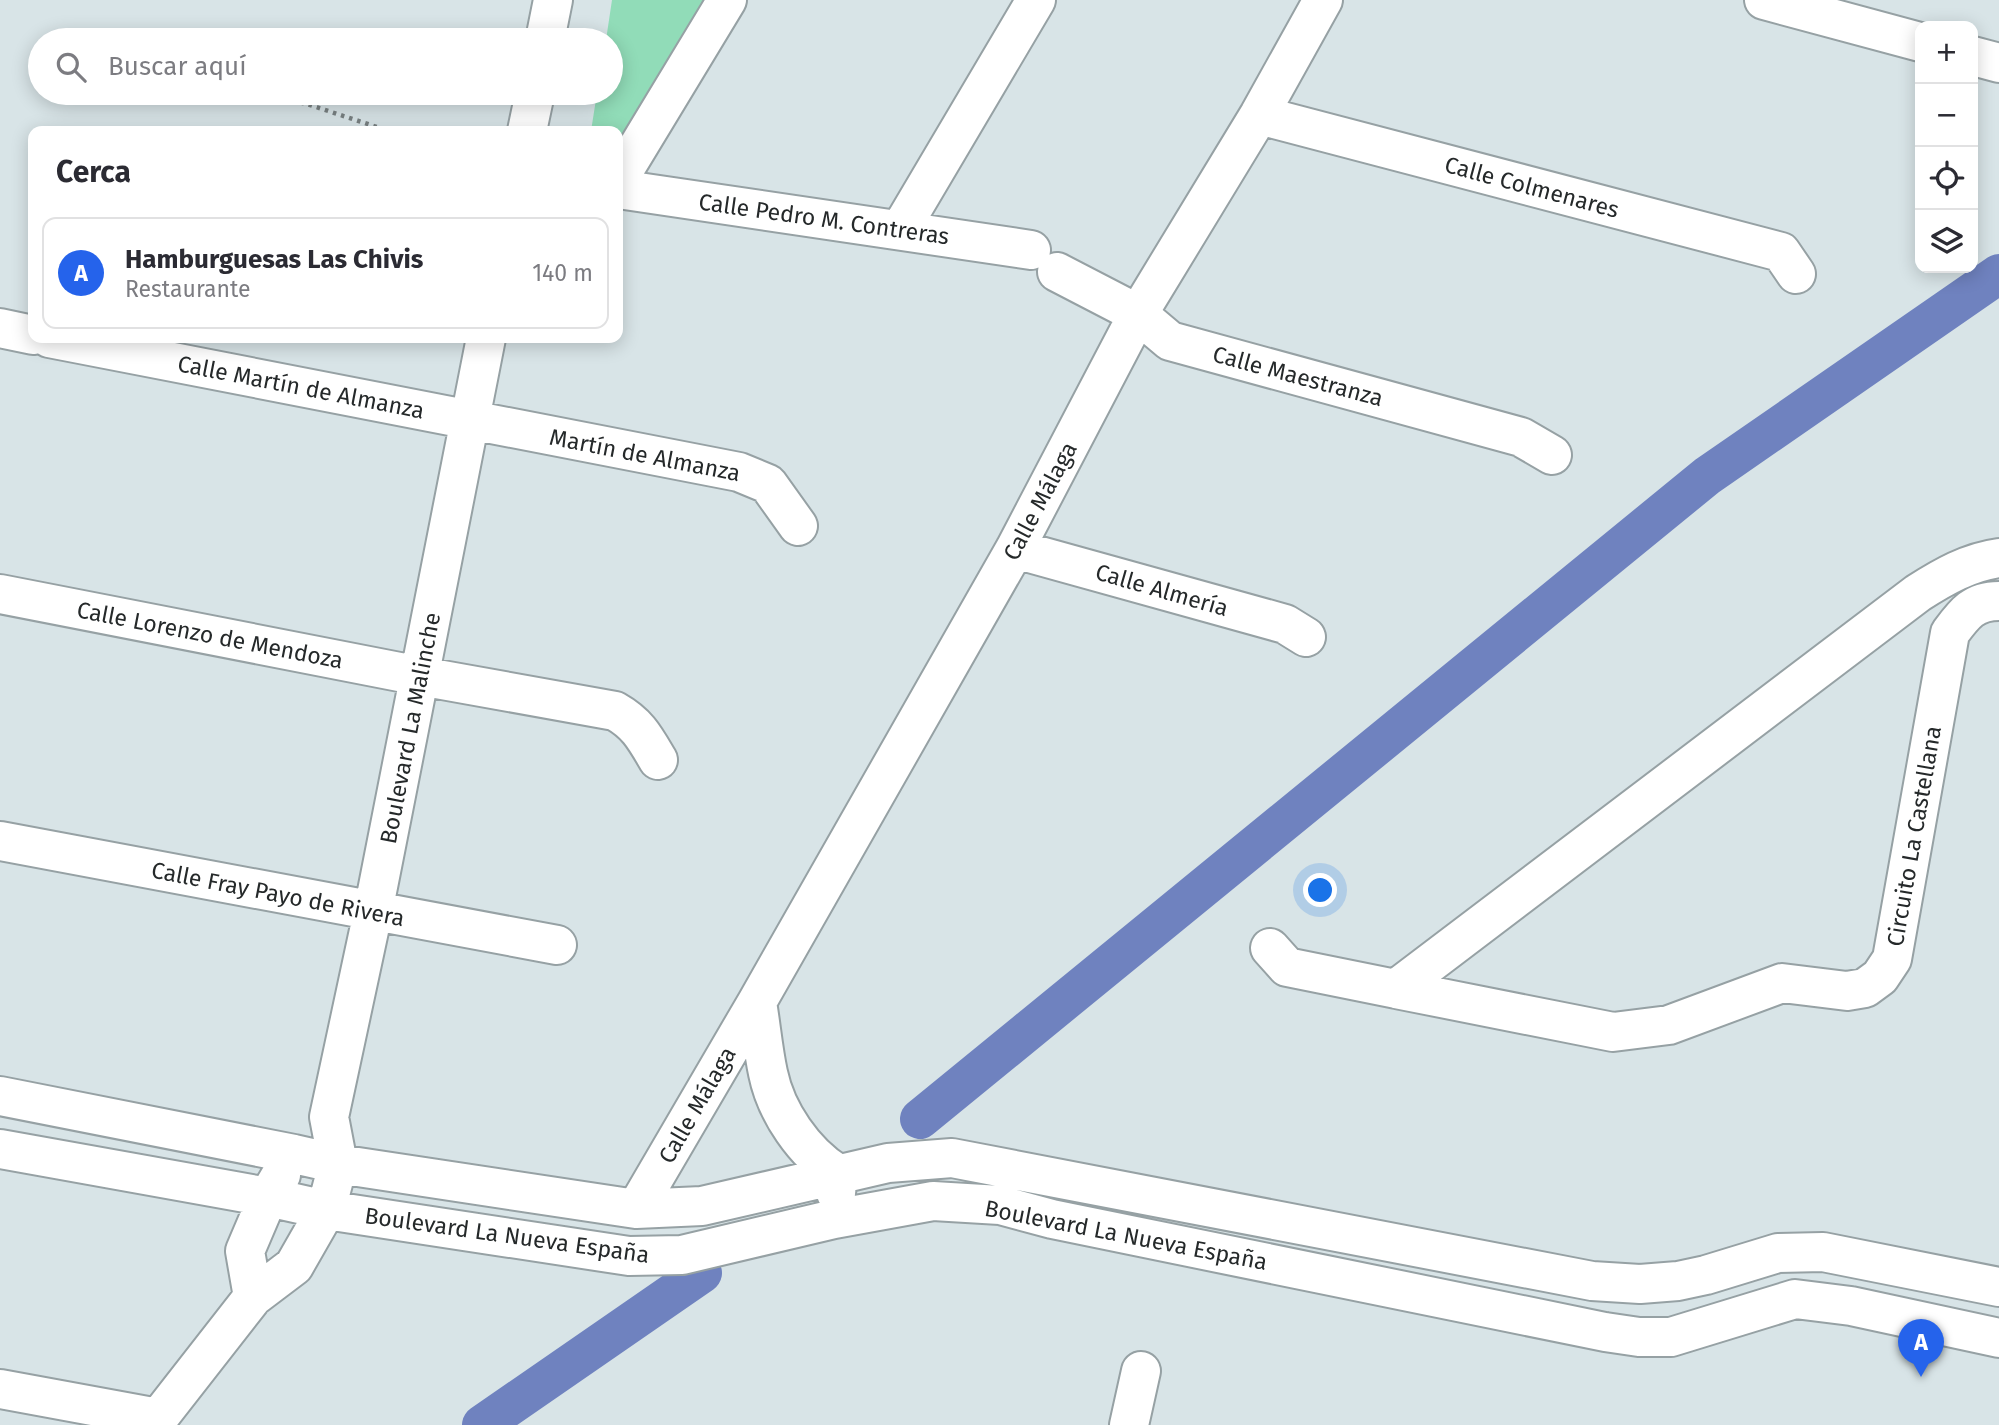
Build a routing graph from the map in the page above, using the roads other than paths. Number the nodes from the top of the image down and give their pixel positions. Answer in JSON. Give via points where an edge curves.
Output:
{"nodes":[{"id":1,"x":553,"y":0,"type":"edge"},
{"id":2,"x":727,"y":0,"type":"edge"},
{"id":3,"x":1036,"y":0,"type":"edge"},
{"id":4,"x":1323,"y":0,"type":"edge"},
{"id":5,"x":1764,"y":0,"type":"edge"},
{"id":6,"x":547,"y":28,"type":"edge"},
{"id":7,"x":1915,"y":41,"type":"edge"},
{"id":8,"x":1978,"y":57,"type":"edge"},
{"id":9,"x":1999,"y":63,"type":"edge"},
{"id":10,"x":532,"y":105,"type":"edge"},
{"id":11,"x":1259,"y":115,"type":"junction"},
{"id":12,"x":528,"y":126,"type":"edge"},
{"id":13,"x":623,"y":172,"type":"edge"},
{"id":14,"x":623,"y":190,"type":"edge"},
{"id":15,"x":900,"y":230,"type":"junction"},
{"id":16,"x":1044,"y":261,"type":"joint"},
{"id":17,"x":1796,"y":274,"type":"dead end"},
{"id":18,"x":1138,"y":314,"type":"junction"},
{"id":19,"x":0,"y":328,"type":"edge"},
{"id":20,"x":28,"y":334,"type":"edge"},
{"id":21,"x":75,"y":343,"type":"edge"},
{"id":22,"x":485,"y":343,"type":"edge"},
{"id":23,"x":470,"y":421,"type":"junction"},
{"id":24,"x":1552,"y":455,"type":"dead end"},
{"id":25,"x":798,"y":526,"type":"dead end"},
{"id":26,"x":1015,"y":550,"type":"junction"},
{"id":27,"x":1999,"y":558,"type":"edge"},
{"id":28,"x":1949,"y":573,"type":"junction"},
{"id":29,"x":0,"y":594,"type":"edge"},
{"id":30,"x":1984,"y":605,"type":"edge"},
{"id":31,"x":1306,"y":637,"type":"dead end"},
{"id":32,"x":420,"y":676,"type":"junction"},
{"id":33,"x":658,"y":760,"type":"dead end"},
{"id":34,"x":0,"y":841,"type":"edge"},
{"id":35,"x":373,"y":912,"type":"junction"},
{"id":36,"x":557,"y":945,"type":"dead end"},
{"id":37,"x":1270,"y":948,"type":"dead end"},
{"id":38,"x":1396,"y":989,"type":"junction"},
{"id":39,"x":757,"y":1002,"type":"junction"},
{"id":40,"x":0,"y":1096,"type":"edge"},
{"id":41,"x":329,"y":1117,"type":"junction"},
{"id":42,"x":0,"y":1149,"type":"edge"},
{"id":43,"x":294,"y":1154,"type":"junction"},
{"id":44,"x":338,"y":1164,"type":"junction"},
{"id":45,"x":838,"y":1174,"type":"junction"},
{"id":46,"x":268,"y":1197,"type":"junction"},
{"id":47,"x":636,"y":1209,"type":"junction"},
{"id":48,"x":326,"y":1210,"type":"junction"},
{"id":49,"x":834,"y":1219,"type":"junction"},
{"id":50,"x":1999,"y":1287,"type":"edge"},
{"id":51,"x":253,"y":1297,"type":"junction"},
{"id":52,"x":1999,"y":1338,"type":"edge"},
{"id":53,"x":1141,"y":1371,"type":"dead end"},
{"id":54,"x":0,"y":1389,"type":"edge"},
{"id":55,"x":156,"y":1422,"type":"edge"},
{"id":56,"x":1129,"y":1425,"type":"edge"}],
"edges":[{"from":1,"to":6,"type":"street"},
{"from":2,"to":13,"type":"street"},
{"from":3,"to":15,"type":"street"},
{"from":4,"to":11,"type":"street","name":"Calle Málaga"},
{"from":5,"to":7,"type":"street"},
{"from":8,"to":9,"type":"street"},
{"from":10,"to":12,"type":"street"},
{"from":11,"to":17,"type":"street","name":"Calle Colmenares","via":[[1781,252]]},
{"from":11,"to":18,"type":"street","name":"Calle Málaga"},
{"from":14,"to":15,"type":"street","name":"Calle Pedro M. Contreras"},
{"from":15,"to":16,"type":"street","name":"Calle Pedro M. Contreras"},
{"from":16,"to":18,"type":"street","name":"Calle Maestranza"},
{"from":18,"to":24,"type":"street","name":"Calle Maestranza","via":[[1170,341],[1521,437]]},
{"from":18,"to":26,"type":"street","name":"Calle Málaga"},
{"from":19,"to":20,"type":"street"},
{"from":21,"to":23,"type":"street","name":"Calle Martín de Almanza"},
{"from":22,"to":23,"type":"street","name":"Boulevard La Malinche"},
{"from":23,"to":25,"type":"street","name":"Martín de Almanza","via":[[740,472],[768,484]]},
{"from":23,"to":32,"type":"street","name":"Boulevard La Malinche"},
{"from":26,"to":31,"type":"street","name":"Calle Almería","via":[[1284,625]]},
{"from":26,"to":39,"type":"street","name":"Calle Málaga"},
{"from":27,"to":28,"type":"street"},
{"from":28,"to":30,"type":"street"},
{"from":28,"to":38,"type":"street"},
{"from":29,"to":32,"type":"street","name":"Calle Lorenzo de Mendoza"},
{"from":30,"to":38,"type":"street","name":"Circuito La Castellana","via":[[1950,633],[1892,959],[1865,988],[1847,991],[1782,983],[1669,1025],[1613,1032]]},
{"from":32,"to":33,"type":"street","name":"Calle Lorenzo de Mendoza","via":[[615,711],[636,726]]},
{"from":32,"to":35,"type":"street","name":"Boulevard La Malinche"},
{"from":34,"to":35,"type":"street","name":"Calle Fray Payo de Rivera"},
{"from":35,"to":36,"type":"street","name":"Calle Fray Payo de Rivera"},
{"from":35,"to":41,"type":"street","name":"Boulevard La Malinche"},
{"from":37,"to":38,"type":"street","name":"Circuito La Castellana","via":[[1287,967]]},
{"from":39,"to":45,"type":"street","name":"Calle Málaga","via":[[768,1075],[782,1112],[803,1143]]},
{"from":39,"to":47,"type":"street","name":"Calle Málaga"},
{"from":40,"to":43,"type":"street","name":"Boulevard La Nueva España"},
{"from":41,"to":43,"type":"street"},
{"from":41,"to":44,"type":"street","name":"Boulevard La Malinche"},
{"from":42,"to":46,"type":"street","name":"Boulevard La Nueva España"},
{"from":43,"to":44,"type":"street","name":"Boulevard La Nueva España"},
{"from":43,"to":46,"type":"street"},
{"from":44,"to":47,"type":"street","name":"Boulevard La Nueva España"},
{"from":44,"to":48,"type":"street"},
{"from":45,"to":47,"type":"street","name":"Boulevard La Nueva España","via":[[702,1206]]},
{"from":45,"to":49,"type":"street"},
{"from":45,"to":50,"type":"street","name":"Boulevard La Nueva España","via":[[888,1163],[952,1158],[1592,1280],[1640,1284],[1678,1280],[1778,1253],[1823,1252]]},
{"from":46,"to":48,"type":"street","name":"Boulevard La Nueva España"},
{"from":46,"to":51,"type":"street","via":[[245,1251]]},
{"from":48,"to":49,"type":"street","name":"Boulevard La Nueva España","via":[[629,1256],[682,1255]]},
{"from":48,"to":51,"type":"street","via":[[294,1266]]},
{"from":49,"to":52,"type":"street","name":"Boulevard La Nueva España","via":[[933,1201],[1000,1206],[1639,1338],[1671,1337],[1796,1299],[1851,1306]]},
{"from":51,"to":55,"type":"street"},
{"from":53,"to":56,"type":"street"},
{"from":54,"to":55,"type":"street"}]}
